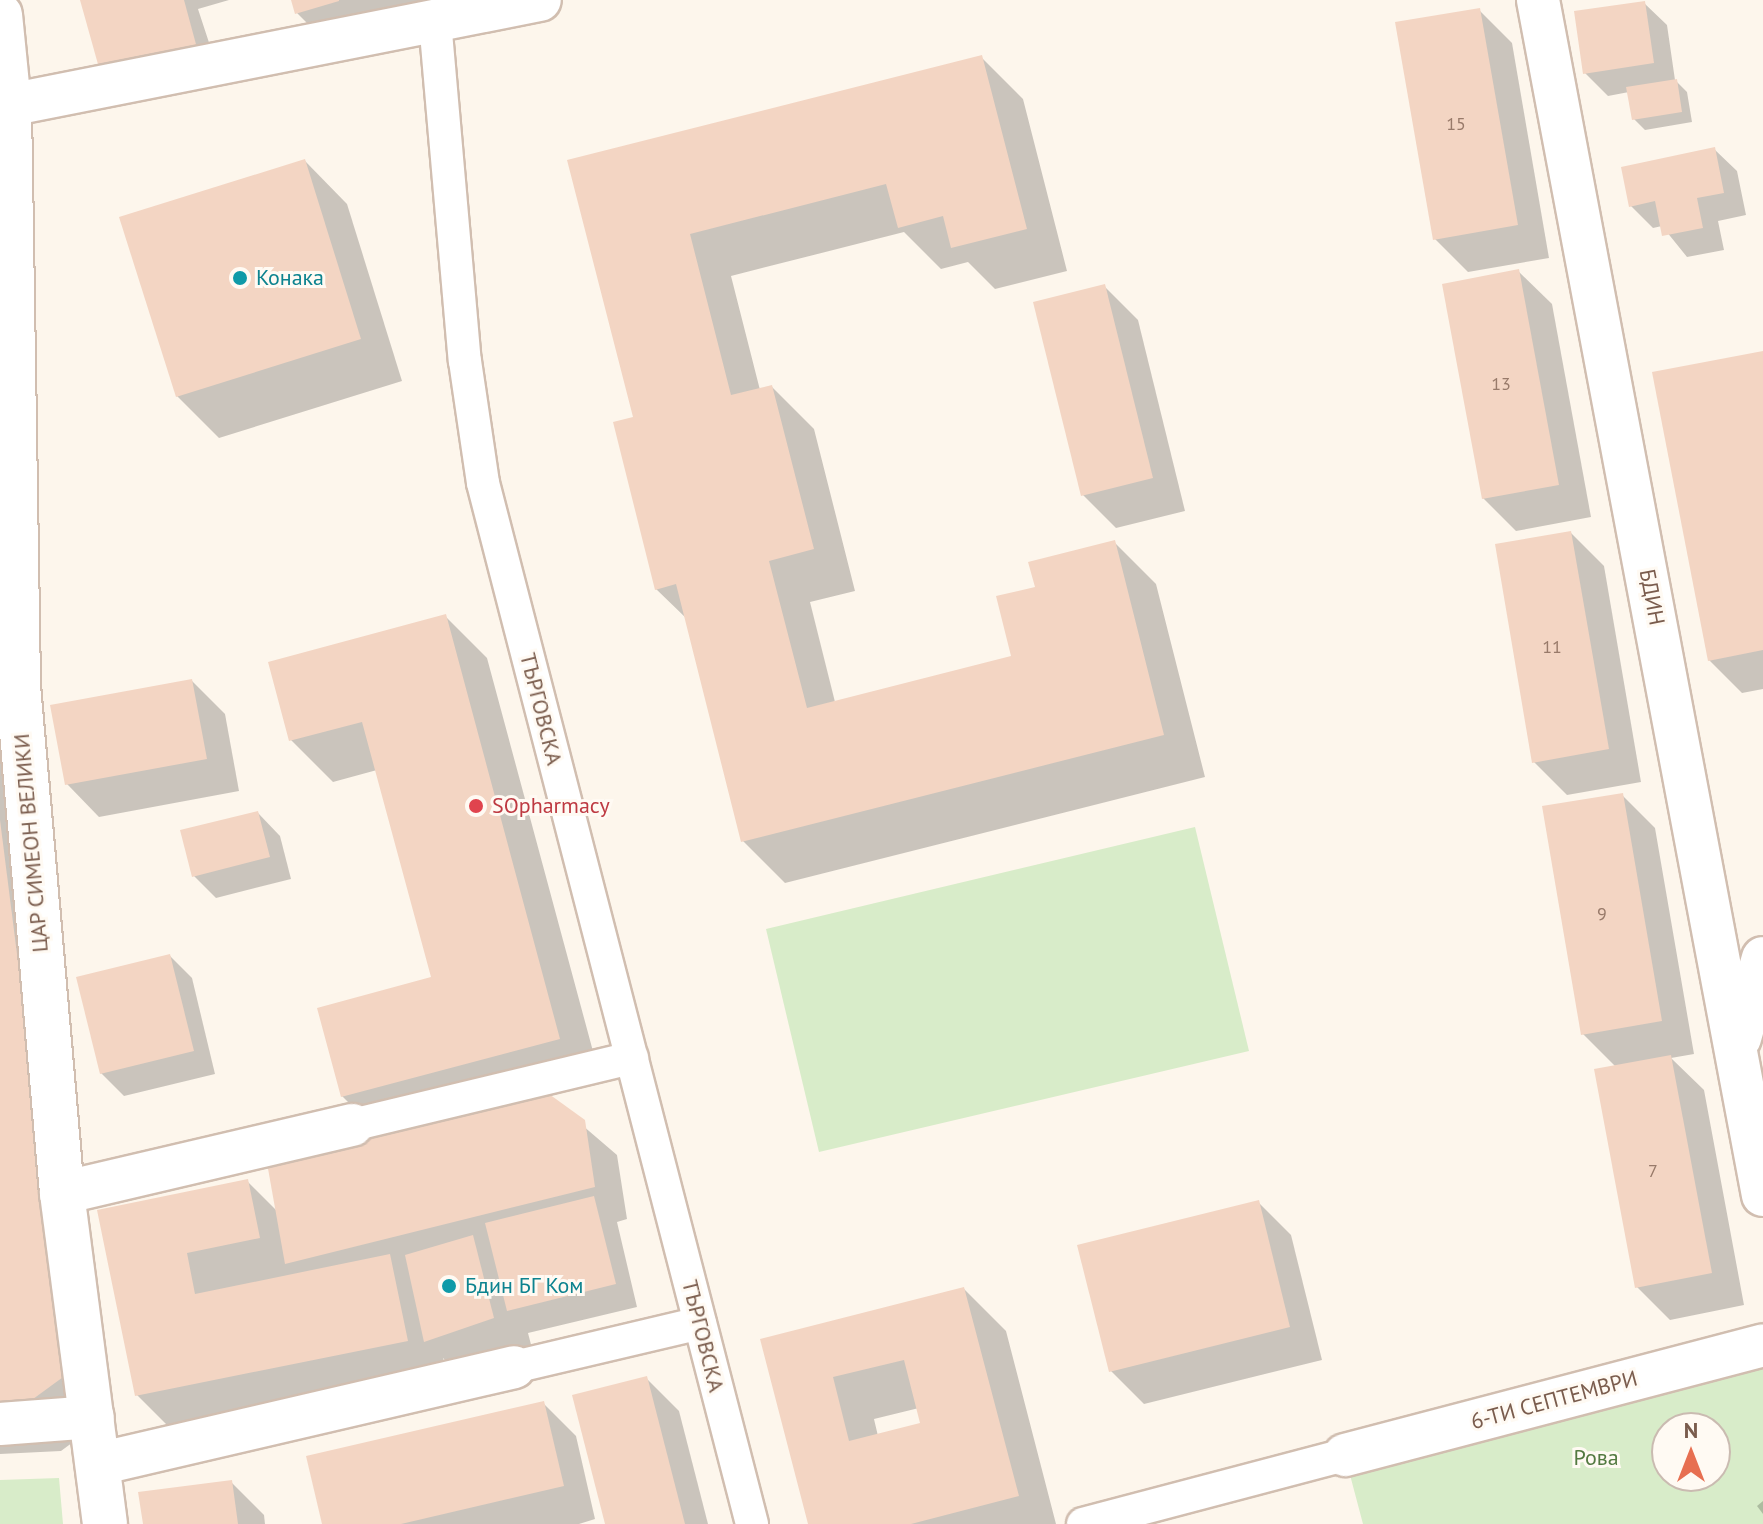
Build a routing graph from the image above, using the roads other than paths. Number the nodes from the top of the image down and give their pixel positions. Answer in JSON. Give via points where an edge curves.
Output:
{"nodes":[{"id":1,"x":540,"y":0,"type":"edge"},
{"id":2,"x":1538,"y":0,"type":"edge"},
{"id":3,"x":0,"y":15,"type":"edge"},
{"id":4,"x":435,"y":21,"type":"junction"},
{"id":5,"x":5,"y":106,"type":"edge"},
{"id":6,"x":9,"y":687,"type":"edge"},
{"id":7,"x":1763,"y":958,"type":"edge"},
{"id":8,"x":1737,"y":1047,"type":"junction"},
{"id":9,"x":632,"y":1058,"type":"junction"},
{"id":10,"x":352,"y":1125,"type":"joint"},
{"id":11,"x":62,"y":1193,"type":"junction"},
{"id":12,"x":1763,"y":1195,"type":"edge"},
{"id":13,"x":700,"y":1323,"type":"junction"},
{"id":14,"x":1763,"y":1345,"type":"edge"},
{"id":15,"x":514,"y":1367,"type":"joint"},
{"id":16,"x":93,"y":1417,"type":"junction"},
{"id":17,"x":0,"y":1424,"type":"edge"},
{"id":18,"x":1345,"y":1455,"type":"joint"},
{"id":19,"x":98,"y":1464,"type":"junction"},
{"id":20,"x":105,"y":1524,"type":"edge"},
{"id":21,"x":752,"y":1524,"type":"edge"},
{"id":22,"x":1083,"y":1524,"type":"edge"}],
"edges":[{"from":1,"to":4,"type":"street"},
{"from":2,"to":8,"type":"street","name":"БДИН"},
{"from":3,"to":5,"type":"street","name":"ЦАР СИМЕОН ВЕЛИКИ"},
{"from":4,"to":5,"type":"street"},
{"from":4,"to":9,"type":"street","name":"ТЪРГОВСКА","via":[[465,361],[483,483]]},
{"from":5,"to":6,"type":"street","name":"ЦАР СИМЕОН ВЕЛИКИ"},
{"from":6,"to":11,"type":"street","name":"ЦАР СИМЕОН ВЕЛИКИ"},
{"from":7,"to":8,"type":"street"},
{"from":8,"to":12,"type":"street","name":"БДИН"},
{"from":9,"to":10,"type":"street"},
{"from":9,"to":13,"type":"street","name":"ТЪРГОВСКА"},
{"from":10,"to":11,"type":"street"},
{"from":11,"to":16,"type":"street","name":"ЦАР СИМЕОН ВЕЛИКИ"},
{"from":13,"to":15,"type":"street"},
{"from":13,"to":21,"type":"street","name":"ТЪРГОВСКА"},
{"from":14,"to":18,"type":"street","name":"6-ТИ СЕПТЕМВРИ"},
{"from":15,"to":19,"type":"street"},
{"from":16,"to":17,"type":"street"},
{"from":16,"to":19,"type":"street","name":"ЦАР СИМЕОН ВЕЛИКИ"},
{"from":18,"to":22,"type":"street"},
{"from":19,"to":20,"type":"street","name":"ЦАР СИМЕОН ВЕЛИКИ"}]}
